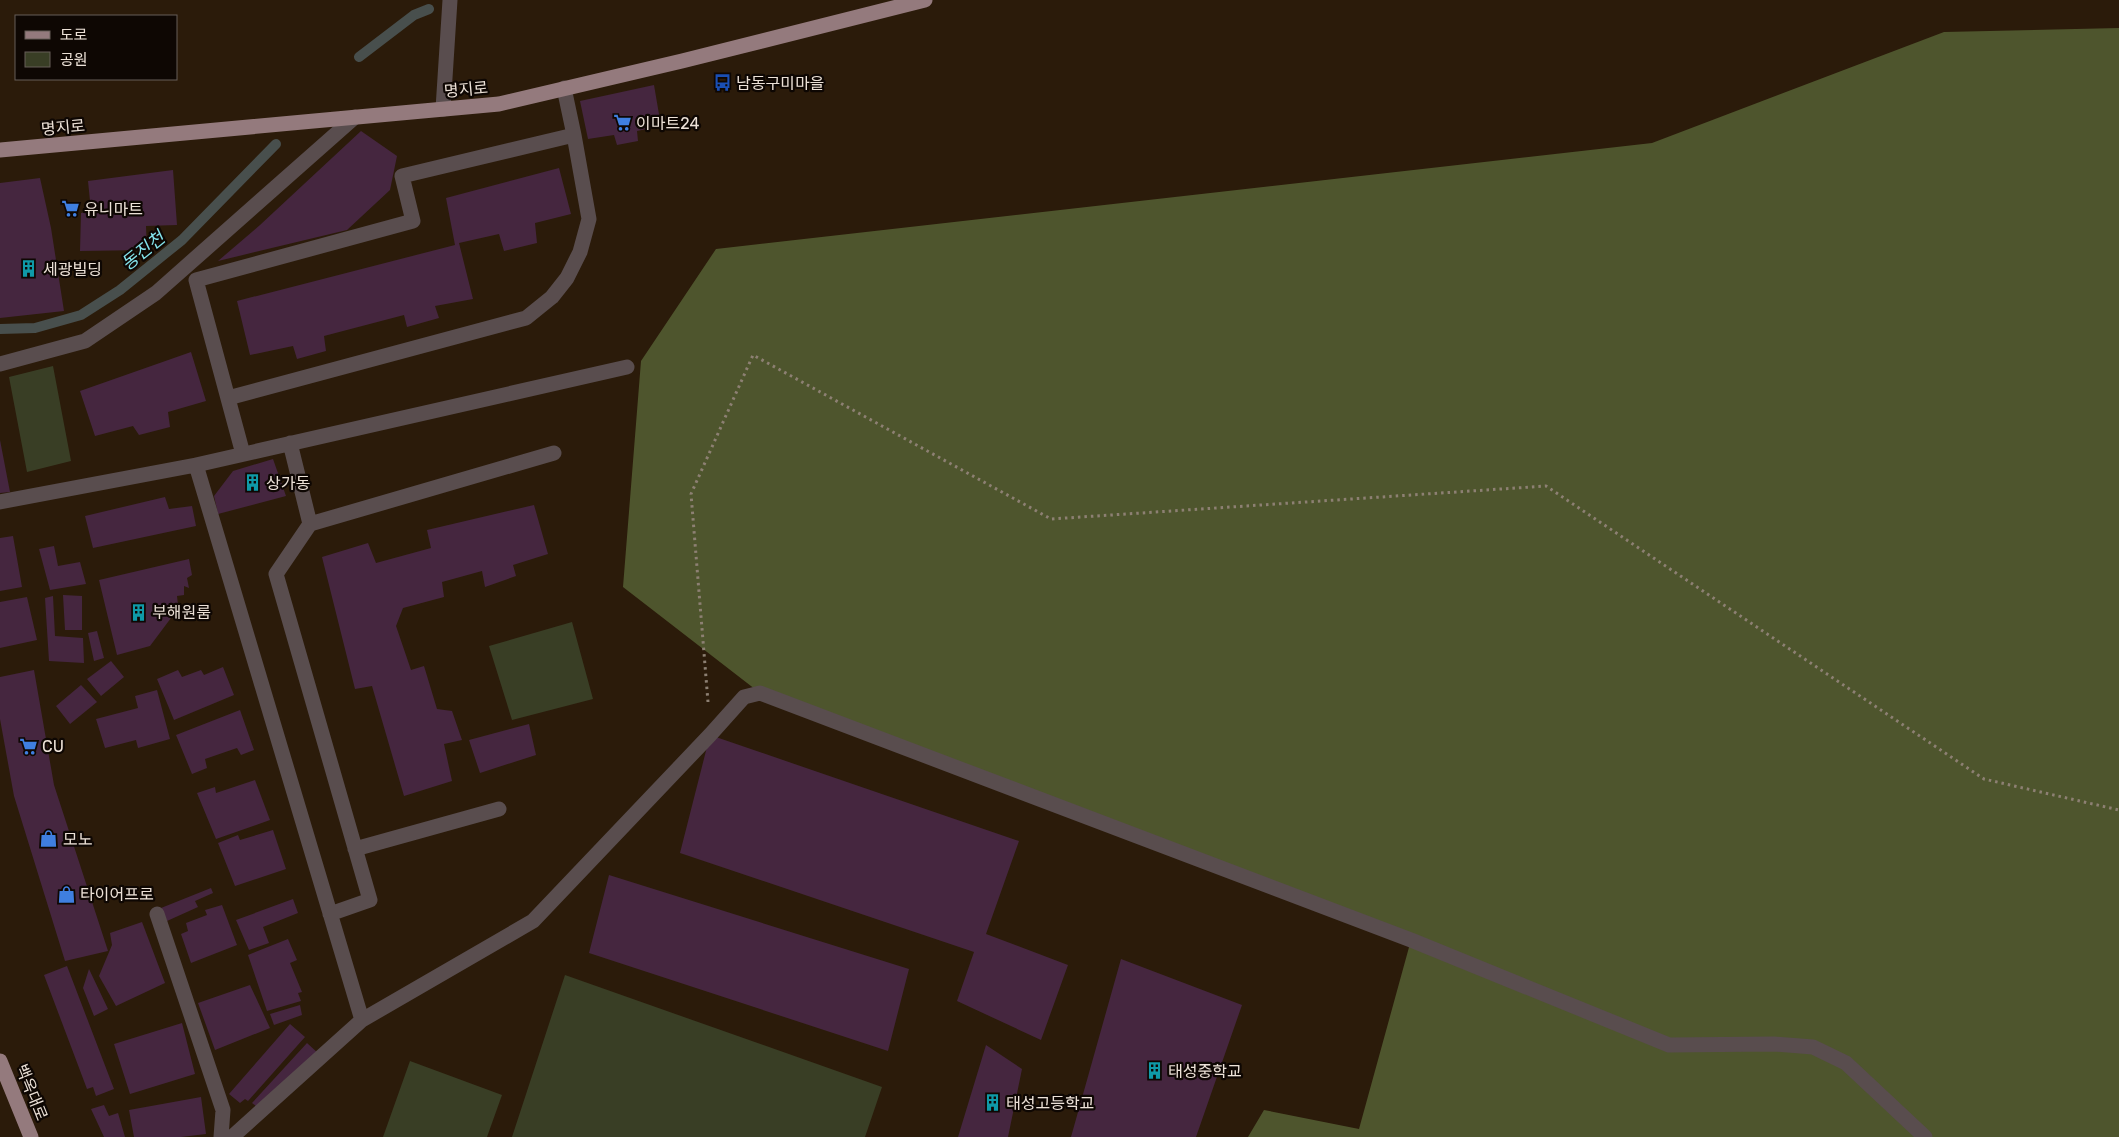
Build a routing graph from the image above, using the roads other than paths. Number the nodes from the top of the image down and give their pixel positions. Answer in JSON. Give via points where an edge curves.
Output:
{"nodes":[{"id":1,"x":450,"y":0,"type":"edge"},
{"id":2,"x":924,"y":0,"type":"edge"},
{"id":3,"x":564,"y":88,"type":"junction"},
{"id":4,"x":443,"y":109,"type":"junction"},
{"id":5,"x":355,"y":117,"type":"junction"},
{"id":6,"x":574,"y":135,"type":"junction"},
{"id":7,"x":0,"y":150,"type":"edge"},
{"id":8,"x":0,"y":364,"type":"edge"},
{"id":9,"x":627,"y":368,"type":"dead end"},
{"id":10,"x":228,"y":398,"type":"junction"},
{"id":11,"x":290,"y":443,"type":"junction"},
{"id":12,"x":554,"y":453,"type":"dead end"},
{"id":13,"x":243,"y":454,"type":"junction"},
{"id":14,"x":196,"y":465,"type":"junction"},
{"id":15,"x":0,"y":502,"type":"edge"},
{"id":16,"x":310,"y":524,"type":"junction"},
{"id":17,"x":499,"y":809,"type":"dead end"},
{"id":18,"x":355,"y":849,"type":"junction"},
{"id":19,"x":156,"y":914,"type":"dead end"},
{"id":20,"x":330,"y":914,"type":"junction"},
{"id":21,"x":362,"y":1020,"type":"junction"},
{"id":22,"x":0,"y":1061,"type":"edge"},
{"id":23,"x":31,"y":1137,"type":"edge"},
{"id":24,"x":221,"y":1137,"type":"edge"},
{"id":25,"x":232,"y":1137,"type":"edge"},
{"id":26,"x":1925,"y":1137,"type":"edge"}],
"edges":[{"from":1,"to":4,"type":"street"},
{"from":2,"to":3,"type":"main road","name":"명지로"},
{"from":3,"to":4,"type":"main road","name":"명지로","via":[[499,104]]},
{"from":3,"to":6,"type":"street"},
{"from":4,"to":5,"type":"main road","name":"명지로"},
{"from":5,"to":7,"type":"main road","name":"명지로"},
{"from":5,"to":8,"type":"street","via":[[156,293],[86,341]]},
{"from":6,"to":10,"type":"street","via":[[589,219],[580,252],[567,278],[552,297],[526,318]]},
{"from":6,"to":10,"type":"street","via":[[402,176],[413,222],[196,280]]},
{"from":9,"to":11,"type":"street"},
{"from":10,"to":13,"type":"street"},
{"from":11,"to":13,"type":"street"},
{"from":11,"to":16,"type":"street"},
{"from":12,"to":16,"type":"street"},
{"from":13,"to":14,"type":"street"},
{"from":14,"to":15,"type":"street"},
{"from":14,"to":20,"type":"street"},
{"from":16,"to":18,"type":"street","via":[[276,574]]},
{"from":17,"to":18,"type":"street"},
{"from":18,"to":20,"type":"street","via":[[370,900]]},
{"from":19,"to":24,"type":"street","via":[[223,1110]]},
{"from":20,"to":21,"type":"street"},
{"from":21,"to":25,"type":"street"},
{"from":21,"to":26,"type":"street","via":[[533,921],[744,697],[760,694],[1411,940],[1669,1045],[1813,1047],[1846,1063]]},
{"from":22,"to":23,"type":"main road","name":"백옥대로"}]}
